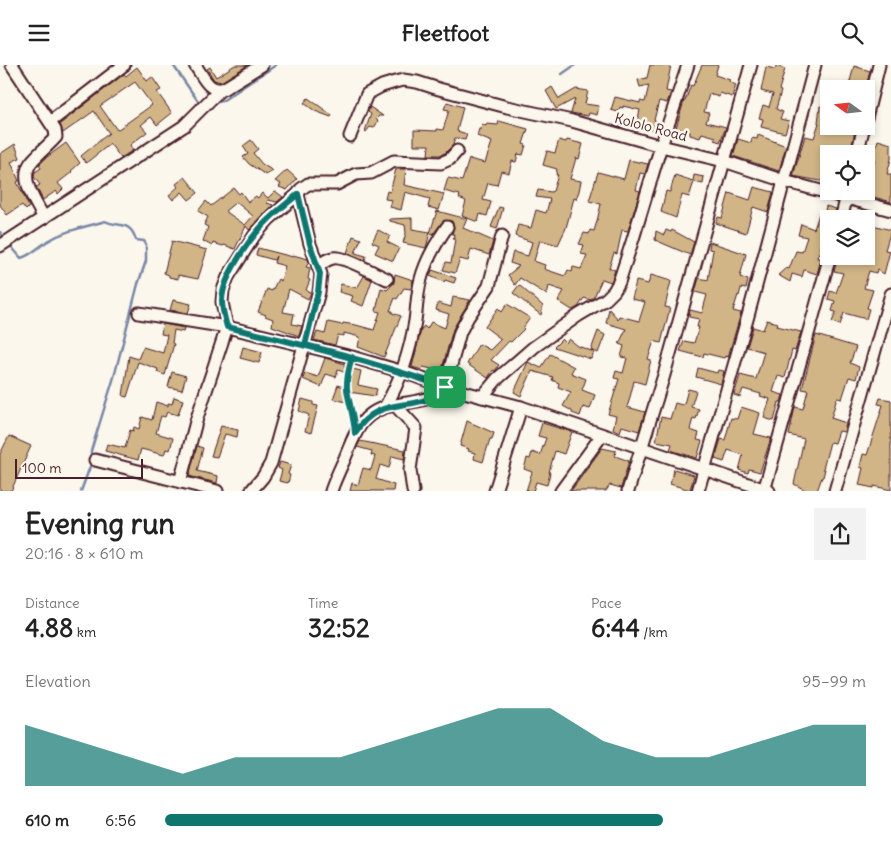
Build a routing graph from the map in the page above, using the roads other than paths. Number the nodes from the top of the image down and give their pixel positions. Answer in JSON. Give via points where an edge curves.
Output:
{"nodes":[{"id":1,"x":12,"y":65,"type":"edge"},
{"id":2,"x":124,"y":65,"type":"edge"},
{"id":3,"x":196,"y":65,"type":"edge"},
{"id":4,"x":260,"y":65,"type":"edge"},
{"id":5,"x":688,"y":65,"type":"edge"},
{"id":6,"x":751,"y":65,"type":"edge"},
{"id":7,"x":815,"y":65,"type":"edge"},
{"id":8,"x":879,"y":65,"type":"edge"},
{"id":9,"x":875,"y":81,"type":"edge"},
{"id":10,"x":221,"y":89,"type":"junction"},
{"id":11,"x":50,"y":122,"type":"junction"},
{"id":12,"x":350,"y":135,"type":"dead end"},
{"id":13,"x":661,"y":146,"type":"junction"},
{"id":14,"x":457,"y":151,"type":"dead end"},
{"id":15,"x":724,"y":161,"type":"junction"},
{"id":16,"x":820,"y":188,"type":"edge"},
{"id":17,"x":298,"y":194,"type":"junction"},
{"id":18,"x":864,"y":200,"type":"edge"},
{"id":19,"x":891,"y":210,"type":"edge"},
{"id":20,"x":44,"y":218,"type":"junction"},
{"id":21,"x":447,"y":227,"type":"dead end"},
{"id":22,"x":502,"y":236,"type":"dead end"},
{"id":23,"x":0,"y":246,"type":"edge"},
{"id":24,"x":828,"y":265,"type":"edge"},
{"id":25,"x":318,"y":266,"type":"junction"},
{"id":26,"x":386,"y":279,"type":"dead end"},
{"id":27,"x":891,"y":294,"type":"edge"},
{"id":28,"x":139,"y":313,"type":"dead end"},
{"id":29,"x":227,"y":327,"type":"junction"},
{"id":30,"x":305,"y":345,"type":"junction"},
{"id":31,"x":403,"y":372,"type":"junction"},
{"id":32,"x":445,"y":387,"type":"junction"},
{"id":33,"x":482,"y":397,"type":"junction"},
{"id":34,"x":390,"y":406,"type":"junction"},
{"id":35,"x":521,"y":407,"type":"junction"},
{"id":36,"x":602,"y":435,"type":"junction"},
{"id":37,"x":641,"y":447,"type":"junction"},
{"id":38,"x":95,"y":460,"type":"dead end"},
{"id":39,"x":704,"y":469,"type":"junction"},
{"id":40,"x":180,"y":483,"type":"junction"},
{"id":41,"x":766,"y":490,"type":"edge"},
{"id":42,"x":217,"y":491,"type":"edge"},
{"id":43,"x":251,"y":491,"type":"edge"},
{"id":44,"x":331,"y":491,"type":"edge"},
{"id":45,"x":413,"y":491,"type":"edge"},
{"id":46,"x":495,"y":491,"type":"edge"},
{"id":47,"x":561,"y":491,"type":"edge"},
{"id":48,"x":628,"y":491,"type":"edge"},
{"id":49,"x":698,"y":491,"type":"edge"},
{"id":50,"x":835,"y":491,"type":"edge"}],
"edges":[{"from":1,"to":11,"type":"street"},
{"from":2,"to":11,"type":"street"},
{"from":3,"to":10,"type":"street","via":[[210,87]]},
{"from":4,"to":10,"type":"street"},
{"from":5,"to":13,"type":"street"},
{"from":6,"to":15,"type":"street"},
{"from":7,"to":39,"type":"street"},
{"from":8,"to":9,"type":"street"},
{"from":10,"to":20,"type":"street","via":[[184,126]]},
{"from":11,"to":20,"type":"street","via":[[56,137],[32,161],[27,168],[26,179]]},
{"from":12,"to":13,"type":"street","name":"Kololo Road","via":[[367,94],[402,80]]},
{"from":13,"to":15,"type":"street","name":"Kololo Road"},
{"from":13,"to":33,"type":"street","via":[[614,291],[534,347],[497,379]]},
{"from":14,"to":17,"type":"street","via":[[441,163],[394,161],[371,173],[356,175],[337,184],[308,184]]},
{"from":15,"to":16,"type":"street","name":"Kololo Road","via":[[784,181]]},
{"from":15,"to":37,"type":"street"},
{"from":17,"to":25,"type":"street"},
{"from":17,"to":29,"type":"street","via":[[268,219],[228,277],[222,302]]},
{"from":18,"to":19,"type":"street","name":"Kololo Road"},
{"from":20,"to":23,"type":"street"},
{"from":21,"to":31,"type":"street","via":[[427,260],[421,279]]},
{"from":22,"to":32,"type":"street","via":[[489,286],[460,331]]},
{"from":24,"to":41,"type":"street"},
{"from":25,"to":26,"type":"street","via":[[336,258]]},
{"from":25,"to":30,"type":"street","via":[[318,292]]},
{"from":27,"to":50,"type":"street"},
{"from":28,"to":29,"type":"street"},
{"from":29,"to":30,"type":"street"},
{"from":29,"to":40,"type":"street"},
{"from":30,"to":31,"type":"street"},
{"from":30,"to":43,"type":"street","via":[[271,463]]},
{"from":31,"to":32,"type":"street"},
{"from":31,"to":34,"type":"street"},
{"from":32,"to":33,"type":"street"},
{"from":32,"to":34,"type":"street","via":[[432,398]]},
{"from":33,"to":35,"type":"street"},
{"from":34,"to":44,"type":"street","via":[[365,419],[355,433]]},
{"from":34,"to":45,"type":"street","via":[[416,428],[410,469]]},
{"from":35,"to":36,"type":"street"},
{"from":35,"to":46,"type":"street"},
{"from":36,"to":37,"type":"street"},
{"from":36,"to":47,"type":"street"},
{"from":37,"to":39,"type":"street"},
{"from":37,"to":48,"type":"street"},
{"from":38,"to":40,"type":"street"},
{"from":39,"to":41,"type":"street"},
{"from":39,"to":49,"type":"street"},
{"from":40,"to":42,"type":"street"}]}
